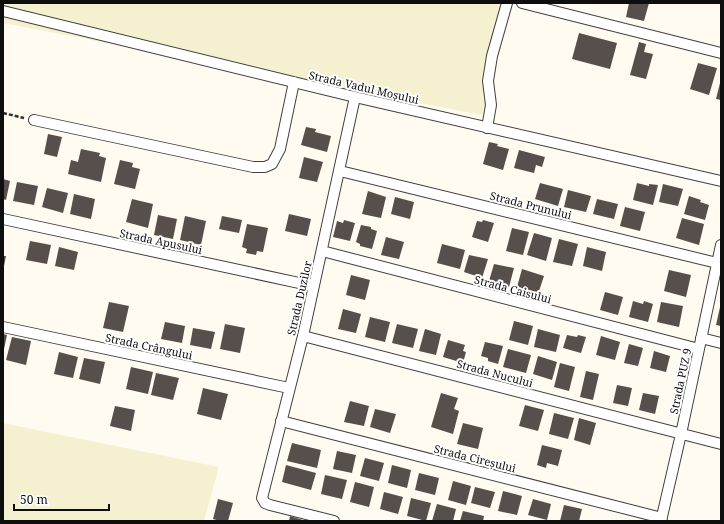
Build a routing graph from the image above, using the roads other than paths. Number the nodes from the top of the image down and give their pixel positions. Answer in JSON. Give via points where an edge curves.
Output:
{"nodes":[{"id":1,"x":506,"y":3,"type":"edge"},
{"id":2,"x":522,"y":3,"type":"edge"},
{"id":3,"x":3,"y":11,"type":"edge"},
{"id":4,"x":721,"y":53,"type":"edge"},
{"id":5,"x":294,"y":82,"type":"junction"},
{"id":6,"x":355,"y":97,"type":"junction"},
{"id":7,"x":34,"y":120,"type":"road end"},
{"id":8,"x":487,"y":128,"type":"junction"},
{"id":9,"x":340,"y":171,"type":"junction"},
{"id":10,"x":721,"y":181,"type":"edge"},
{"id":11,"x":3,"y":219,"type":"edge"},
{"id":12,"x":721,"y":245,"type":"edge"},
{"id":13,"x":322,"y":252,"type":"junction"},
{"id":14,"x":719,"y":264,"type":"edge"},
{"id":15,"x":313,"y":286,"type":"junction"},
{"id":16,"x":3,"y":326,"type":"edge"},
{"id":17,"x":303,"y":336,"type":"junction"},
{"id":18,"x":701,"y":338,"type":"junction"},
{"id":19,"x":721,"y":343,"type":"edge"},
{"id":20,"x":699,"y":349,"type":"junction"},
{"id":21,"x":289,"y":388,"type":"junction"},
{"id":22,"x":281,"y":421,"type":"junction"},
{"id":23,"x":681,"y":434,"type":"junction"},
{"id":24,"x":721,"y":444,"type":"edge"},
{"id":25,"x":662,"y":519,"type":"edge"},
{"id":26,"x":334,"y":521,"type":"edge"}],
"edges":[{"from":1,"to":8,"type":"street","via":[[489,74],[491,105]]},
{"from":2,"to":4,"type":"street"},
{"from":3,"to":5,"type":"street","name":"Strada Vadul Moșului"},
{"from":5,"to":6,"type":"street","name":"Strada Vadul Moșului"},
{"from":5,"to":7,"type":"street","via":[[280,149],[272,164],[264,167],[253,167]]},
{"from":6,"to":8,"type":"street","name":"Strada Vadul Moșului"},
{"from":6,"to":9,"type":"street","name":"Strada Duzilor"},
{"from":8,"to":10,"type":"street","name":"Strada Vadul Moșului"},
{"from":9,"to":13,"type":"street","name":"Strada Duzilor"},
{"from":9,"to":14,"type":"street","name":"Strada Prunului"},
{"from":11,"to":15,"type":"street","name":"Strada Apusului"},
{"from":12,"to":14,"type":"street","name":"Strada PUZ 9"},
{"from":13,"to":15,"type":"street","name":"Strada Duzilor"},
{"from":13,"to":20,"type":"street","name":"Strada Caisului"},
{"from":14,"to":18,"type":"street","name":"Strada PUZ 9"},
{"from":15,"to":17,"type":"street","name":"Strada Duzilor"},
{"from":16,"to":21,"type":"street","name":"Strada Crângului"},
{"from":17,"to":21,"type":"street","name":"Strada Duzilor"},
{"from":17,"to":23,"type":"street","name":"Strada Nucului"},
{"from":18,"to":19,"type":"street"},
{"from":18,"to":20,"type":"street","name":"Strada PUZ 9"},
{"from":20,"to":23,"type":"street","name":"Strada PUZ 9"},
{"from":21,"to":22,"type":"street","name":"Strada Duzilor"},
{"from":22,"to":25,"type":"street","name":"Strada Cireșului"},
{"from":22,"to":26,"type":"street","name":"Strada Duzilor","via":[[262,498],[270,505]]},
{"from":23,"to":24,"type":"street","name":"Strada Nucului"},
{"from":23,"to":25,"type":"street","name":"Strada PUZ 9"}]}
